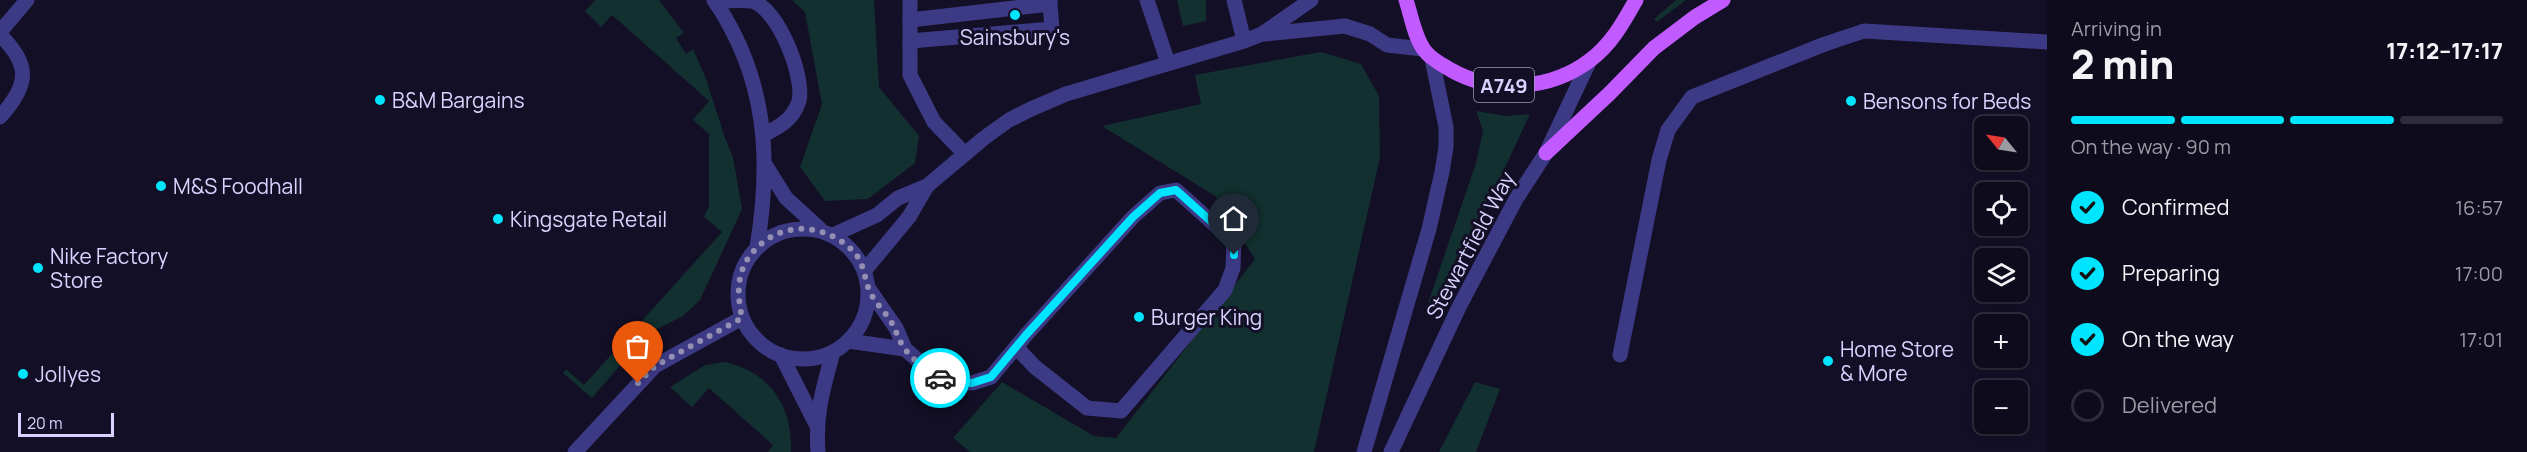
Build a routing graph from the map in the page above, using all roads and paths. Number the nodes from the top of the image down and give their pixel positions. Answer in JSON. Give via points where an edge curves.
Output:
{"nodes":[{"id":1,"x":27,"y":0,"type":"edge"},
{"id":2,"x":714,"y":0,"type":"edge"},
{"id":3,"x":910,"y":0,"type":"edge"},
{"id":4,"x":1147,"y":0,"type":"edge"},
{"id":5,"x":1234,"y":0,"type":"edge"},
{"id":6,"x":1311,"y":0,"type":"edge"},
{"id":7,"x":1406,"y":0,"type":"edge"},
{"id":8,"x":1636,"y":0,"type":"edge"},
{"id":9,"x":1723,"y":0,"type":"edge"},
{"id":10,"x":1050,"y":2,"type":"edge"},
{"id":11,"x":910,"y":20,"type":"junction"},
{"id":12,"x":0,"y":34,"type":"edge"},
{"id":13,"x":1262,"y":34,"type":"junction"},
{"id":14,"x":910,"y":41,"type":"junction"},
{"id":15,"x":1244,"y":41,"type":"junction"},
{"id":16,"x":2047,"y":42,"type":"edge"},
{"id":17,"x":1428,"y":54,"type":"junction"},
{"id":18,"x":1590,"y":60,"type":"junction"},
{"id":19,"x":1168,"y":63,"type":"junction"},
{"id":20,"x":0,"y":117,"type":"edge"},
{"id":21,"x":763,"y":135,"type":"junction"},
{"id":22,"x":1546,"y":153,"type":"junction"},
{"id":23,"x":965,"y":154,"type":"junction"},
{"id":24,"x":766,"y":166,"type":"junction"},
{"id":25,"x":927,"y":186,"type":"junction"},
{"id":26,"x":827,"y":233,"type":"junction"},
{"id":27,"x":757,"y":246,"type":"junction"},
{"id":28,"x":864,"y":270,"type":"junction"},
{"id":29,"x":869,"y":289,"type":"junction"},
{"id":30,"x":742,"y":318,"type":"junction"},
{"id":31,"x":848,"y":341,"type":"junction"},
{"id":32,"x":1016,"y":347,"type":"junction"},
{"id":33,"x":905,"y":349,"type":"junction"},
{"id":34,"x":833,"y":352,"type":"junction"},
{"id":35,"x":781,"y":355,"type":"junction"},
{"id":36,"x":1620,"y":355,"type":"dead end"},
{"id":37,"x":816,"y":424,"type":"junction"},
{"id":38,"x":575,"y":452,"type":"edge"},
{"id":39,"x":818,"y":452,"type":"edge"},
{"id":40,"x":1364,"y":452,"type":"edge"},
{"id":41,"x":1391,"y":452,"type":"edge"}],
"edges":[{"from":1,"to":12,"type":"street"},
{"from":2,"to":21,"type":"street","via":[[744,51]]},
{"from":2,"to":21,"type":"street","via":[[752,1],[764,8],[780,27],[797,71],[799,100],[788,121]]},
{"from":3,"to":11,"type":"street"},
{"from":4,"to":19,"type":"street"},
{"from":5,"to":15,"type":"street"},
{"from":6,"to":13,"type":"street"},
{"from":7,"to":17,"type":"main road"},
{"from":8,"to":18,"type":"main road","number":"A749","via":[[1616,33]]},
{"from":9,"to":22,"type":"main road","via":[[1654,48]]},
{"from":10,"to":11,"type":"street"},
{"from":10,"to":14,"type":"street","via":[[1052,29]]},
{"from":11,"to":14,"type":"street"},
{"from":12,"to":20,"type":"street","via":[[15,50],[24,75],[16,99]]},
{"from":13,"to":15,"type":"street"},
{"from":13,"to":17,"type":"street","via":[[1346,26],[1388,45]]},
{"from":14,"to":23,"type":"street","via":[[910,75],[934,122]]},
{"from":15,"to":19,"type":"street"},
{"from":16,"to":36,"type":"street","via":[[1864,31],[1692,97],[1668,130],[1659,160]]},
{"from":17,"to":18,"type":"main road","number":"A749","via":[[1465,78],[1496,85],[1553,80]]},
{"from":17,"to":40,"type":"street","name":"Stewartfield Way","via":[[1446,127],[1443,164],[1429,229]]},
{"from":18,"to":22,"type":"street","name":"Stewartfield Way"},
{"from":19,"to":23,"type":"street","via":[[1066,94],[1031,109],[1009,120]]},
{"from":21,"to":24,"type":"street"},
{"from":22,"to":41,"type":"street","name":"Stewartfield Way","via":[[1491,242]]},
{"from":23,"to":25,"type":"street"},
{"from":24,"to":26,"type":"street","via":[[786,198]]},
{"from":24,"to":27,"type":"street"},
{"from":25,"to":26,"type":"street","via":[[898,198],[877,215]]},
{"from":25,"to":28,"type":"street","via":[[909,217]]},
{"from":26,"to":27,"type":"street","via":[[803,228],[786,230]]},
{"from":26,"to":28,"type":"street","via":[[855,253]]},
{"from":27,"to":30,"type":"street","via":[[739,280]]},
{"from":28,"to":29,"type":"street"},
{"from":29,"to":31,"type":"street","via":[[860,326]]},
{"from":29,"to":33,"type":"street","via":[[896,328]]},
{"from":30,"to":35,"type":"street","via":[[757,341]]},
{"from":30,"to":38,"type":"street","via":[[655,366]]},
{"from":31,"to":33,"type":"street"},
{"from":31,"to":34,"type":"street"},
{"from":32,"to":32,"type":"street","via":[[1133,217],[1160,193],[1176,190],[1234,242],[1233,268],[1225,290],[1121,411],[1087,408]]},
{"from":32,"to":33,"type":"street","via":[[991,377],[972,383],[947,382]]},
{"from":34,"to":35,"type":"street","via":[[807,359]]},
{"from":34,"to":37,"type":"street"},
{"from":35,"to":37,"type":"street"},
{"from":37,"to":39,"type":"street"}]}
